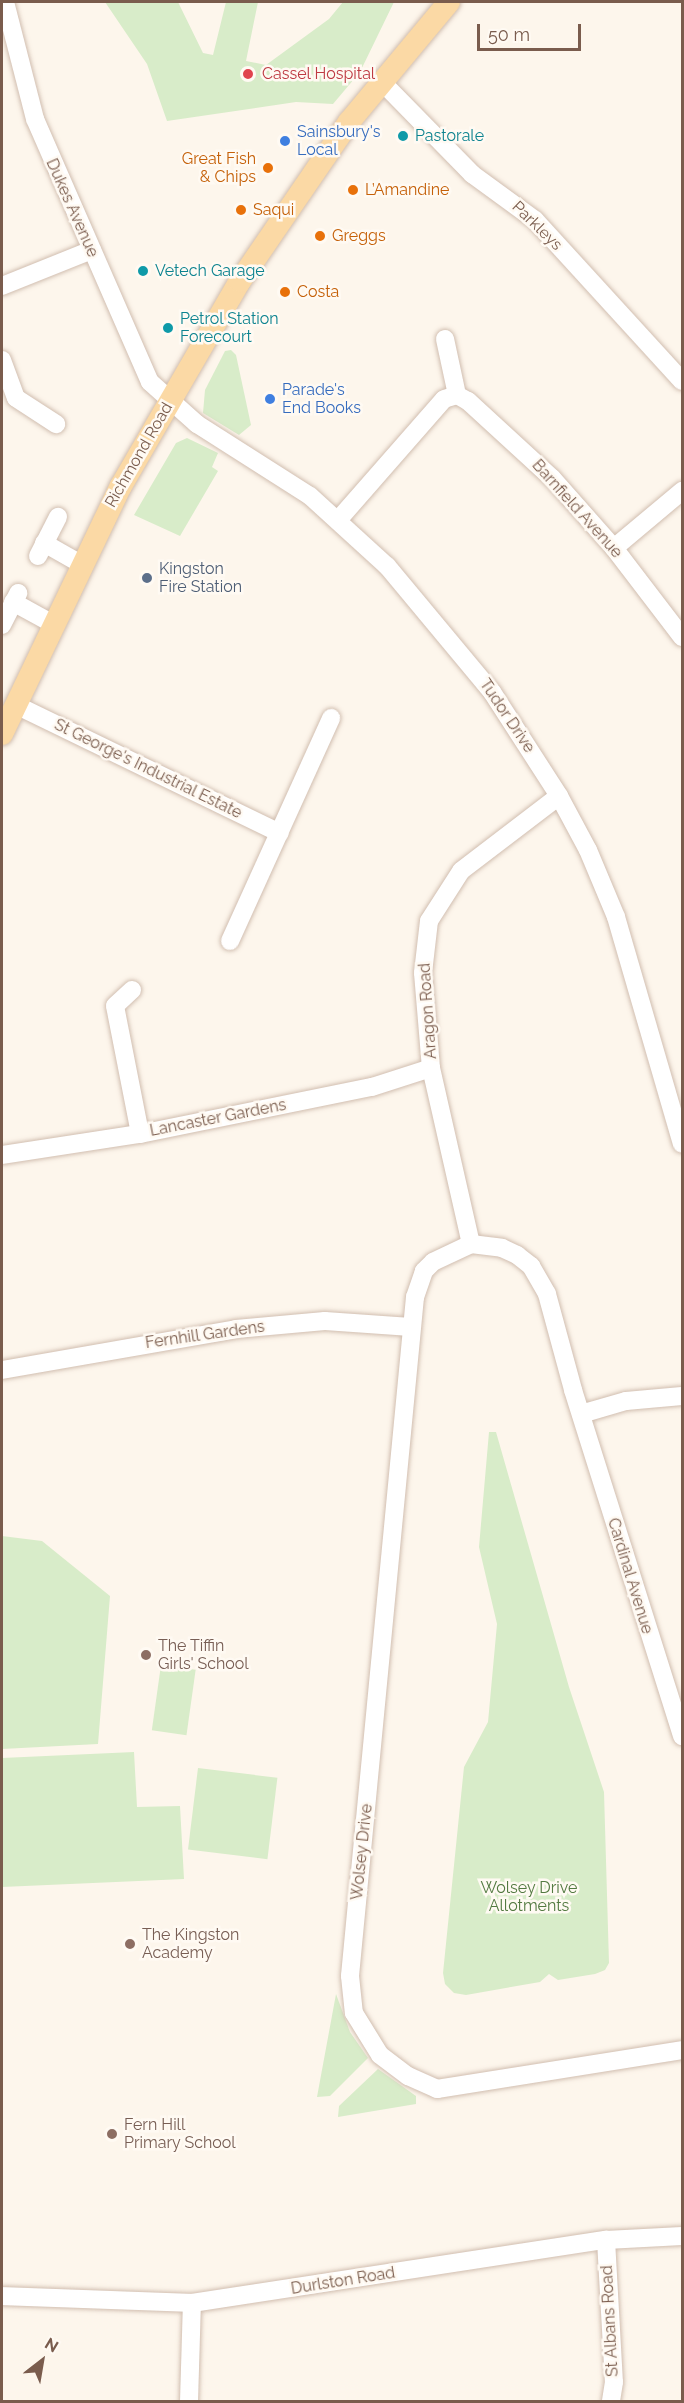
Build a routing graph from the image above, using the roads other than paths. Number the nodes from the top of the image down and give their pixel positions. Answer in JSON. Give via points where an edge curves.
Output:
{"nodes":[{"id":1,"x":5,"y":2,"type":"edge"},
{"id":2,"x":449,"y":2,"type":"edge"},
{"id":3,"x":382,"y":82,"type":"junction"},
{"id":4,"x":92,"y":250,"type":"junction"},
{"id":5,"x":2,"y":286,"type":"edge"},
{"id":6,"x":445,"y":339,"type":"dead end"},
{"id":7,"x":2,"y":360,"type":"edge"},
{"id":8,"x":682,"y":381,"type":"edge"},
{"id":9,"x":457,"y":395,"type":"junction"},
{"id":10,"x":169,"y":402,"type":"junction"},
{"id":11,"x":56,"y":424,"type":"dead end"},
{"id":12,"x":682,"y":491,"type":"edge"},
{"id":13,"x":58,"y":517,"type":"dead end"},
{"id":14,"x":339,"y":519,"type":"junction"},
{"id":15,"x":614,"y":548,"type":"junction"},
{"id":16,"x":81,"y":564,"type":"junction"},
{"id":17,"x":53,"y":624,"type":"junction"},
{"id":18,"x":2,"y":625,"type":"edge"},
{"id":19,"x":682,"y":637,"type":"edge"},
{"id":20,"x":16,"y":705,"type":"junction"},
{"id":21,"x":331,"y":718,"type":"dead end"},
{"id":22,"x":2,"y":734,"type":"edge"},
{"id":23,"x":559,"y":796,"type":"junction"},
{"id":24,"x":280,"y":833,"type":"junction"},
{"id":25,"x":230,"y":941,"type":"dead end"},
{"id":26,"x":132,"y":990,"type":"dead end"},
{"id":27,"x":431,"y":1068,"type":"junction"},
{"id":28,"x":140,"y":1134,"type":"junction"},
{"id":29,"x":682,"y":1144,"type":"edge"},
{"id":30,"x":2,"y":1155,"type":"edge"},
{"id":31,"x":471,"y":1244,"type":"junction"},
{"id":32,"x":411,"y":1327,"type":"junction"},
{"id":33,"x":2,"y":1370,"type":"edge"},
{"id":34,"x":682,"y":1396,"type":"edge"},
{"id":35,"x":580,"y":1414,"type":"junction"},
{"id":36,"x":682,"y":1736,"type":"edge"},
{"id":37,"x":682,"y":2050,"type":"edge"},
{"id":38,"x":682,"y":2236,"type":"edge"},
{"id":39,"x":606,"y":2240,"type":"junction"},
{"id":40,"x":2,"y":2296,"type":"edge"},
{"id":41,"x":192,"y":2303,"type":"junction"},
{"id":42,"x":189,"y":2402,"type":"edge"},
{"id":43,"x":610,"y":2402,"type":"edge"}],
"edges":[{"from":1,"to":4,"type":"street","name":"Dukes Avenue","via":[[35,119]]},
{"from":2,"to":3,"type":"main road","name":"Richmond Road"},
{"from":3,"to":8,"type":"street","name":"Parkleys","via":[[472,174],[535,220]]},
{"from":3,"to":10,"type":"main road","name":"Richmond Road","via":[[301,189]]},
{"from":4,"to":5,"type":"street"},
{"from":4,"to":10,"type":"street","name":"Dukes Avenue","via":[[143,369]]},
{"from":6,"to":9,"type":"street"},
{"from":7,"to":11,"type":"street","via":[[16,398]]},
{"from":9,"to":14,"type":"street","via":[[444,399]]},
{"from":9,"to":15,"type":"street","name":"Barnfield Avenue","via":[[552,478]]},
{"from":10,"to":14,"type":"street","name":"Tudor Drive"},
{"from":10,"to":16,"type":"main road","name":"Richmond Road"},
{"from":12,"to":15,"type":"street"},
{"from":13,"to":16,"type":"street","via":[[41,550]]},
{"from":14,"to":23,"type":"street","name":"Tudor Drive","via":[[453,641],[518,730]]},
{"from":15,"to":19,"type":"street","name":"Barnfield Avenue"},
{"from":16,"to":17,"type":"main road","name":"Richmond Road"},
{"from":17,"to":18,"type":"street","via":[[16,597]]},
{"from":17,"to":20,"type":"main road","name":"Richmond Road"},
{"from":20,"to":22,"type":"main road","name":"Richmond Road"},
{"from":20,"to":24,"type":"street","name":"St George's Industrial Estate"},
{"from":21,"to":24,"type":"street"},
{"from":23,"to":27,"type":"street","name":"Aragon Road","via":[[461,871],[429,921],[423,973]]},
{"from":23,"to":29,"type":"street","name":"Tudor Drive","via":[[588,850],[616,917]]},
{"from":24,"to":25,"type":"street"},
{"from":26,"to":28,"type":"street","via":[[115,1006]]},
{"from":27,"to":28,"type":"street","name":"Lancaster Gardens","via":[[372,1087]]},
{"from":27,"to":31,"type":"street","name":"Aragon Road"},
{"from":28,"to":30,"type":"street","name":"Lancaster Gardens"},
{"from":31,"to":32,"type":"street","via":[[443,1255],[424,1271],[414,1297]]},
{"from":31,"to":35,"type":"street","via":[[510,1252],[531,1266],[540,1279]]},
{"from":32,"to":33,"type":"street","name":"Fernhill Gardens","via":[[325,1321],[236,1329]]},
{"from":32,"to":37,"type":"street","name":"Wolsey Drive","via":[[350,1976],[354,2013],[380,2055],[408,2076],[437,2089]]},
{"from":34,"to":35,"type":"street","via":[[626,1401]]},
{"from":35,"to":36,"type":"street","name":"Cardinal Avenue"},
{"from":38,"to":39,"type":"street","name":"Durlston Road"},
{"from":39,"to":41,"type":"street","name":"Durlston Road"},
{"from":39,"to":43,"type":"street","name":"St Albans Road","via":[[614,2382]]},
{"from":40,"to":41,"type":"street","name":"Durlston Road"},
{"from":41,"to":42,"type":"street"}]}
